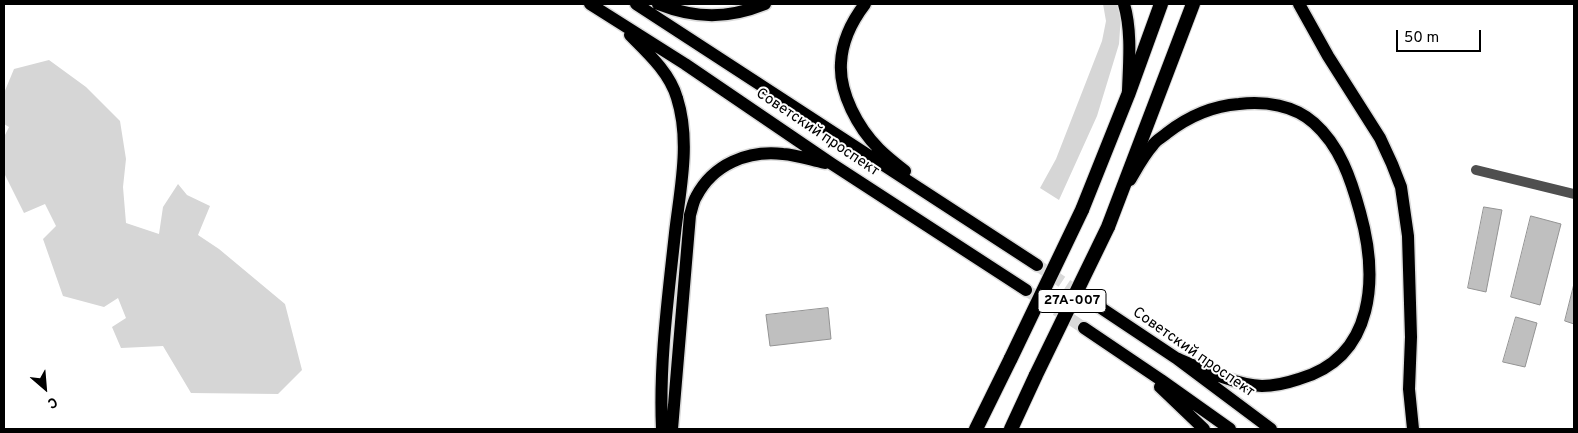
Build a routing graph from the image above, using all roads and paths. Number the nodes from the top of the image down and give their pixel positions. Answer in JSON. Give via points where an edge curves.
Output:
{"nodes":[{"id":1,"x":590,"y":4,"type":"edge"},
{"id":2,"x":636,"y":4,"type":"edge"},
{"id":3,"x":658,"y":4,"type":"edge"},
{"id":4,"x":765,"y":4,"type":"edge"},
{"id":5,"x":865,"y":4,"type":"edge"},
{"id":6,"x":1124,"y":4,"type":"edge"},
{"id":7,"x":1161,"y":4,"type":"edge"},
{"id":8,"x":1192,"y":4,"type":"edge"},
{"id":9,"x":1299,"y":4,"type":"edge"},
{"id":10,"x":608,"y":15,"type":"junction"},
{"id":11,"x":1128,"y":96,"type":"junction"},
{"id":12,"x":832,"y":164,"type":"junction"},
{"id":13,"x":1476,"y":170,"type":"dead end"},
{"id":14,"x":1120,"y":194,"type":"junction"},
{"id":15,"x":1574,"y":194,"type":"edge"},
{"id":16,"x":962,"y":217,"type":"junction"},
{"id":17,"x":1037,"y":265,"type":"tunnel mouth"},
{"id":18,"x":1026,"y":290,"type":"tunnel mouth"},
{"id":19,"x":1095,"y":304,"type":"tunnel mouth"},
{"id":20,"x":1084,"y":328,"type":"tunnel mouth"},
{"id":21,"x":1176,"y":358,"type":"junction"},
{"id":22,"x":1133,"y":361,"type":"junction"},
{"id":23,"x":662,"y":429,"type":"edge"},
{"id":24,"x":672,"y":429,"type":"edge"},
{"id":25,"x":976,"y":429,"type":"edge"},
{"id":26,"x":1011,"y":429,"type":"edge"},
{"id":27,"x":1204,"y":429,"type":"edge"},
{"id":28,"x":1230,"y":429,"type":"edge"},
{"id":29,"x":1271,"y":429,"type":"edge"},
{"id":30,"x":1413,"y":429,"type":"edge"}],
"edges":[{"from":1,"to":10,"type":"main road","name":"Советский проспект"},
{"from":2,"to":16,"type":"main road","name":"Советский проспект"},
{"from":3,"to":4,"type":"main road","via":[[690,14],[726,16]]},
{"from":5,"to":16,"type":"main road","via":[[845,39],[841,64],[844,88],[854,113],[878,148]]},
{"from":6,"to":11,"type":"main road","via":[[1129,40]]},
{"from":7,"to":11,"type":"highway","number":"27А-007"},
{"from":8,"to":14,"type":"highway"},
{"from":9,"to":30,"type":"main road","via":[[1380,138],[1401,187],[1409,253],[1409,389]]},
{"from":10,"to":12,"type":"main road","name":"Советский проспект"},
{"from":10,"to":23,"type":"main road","via":[[666,74],[677,96],[683,120],[684,152],[662,374]]},
{"from":11,"to":25,"type":"highway","number":"27А-007","bridge":true,"via":[[1082,210]]},
{"from":12,"to":18,"type":"main road","name":"Советский проспект"},
{"from":12,"to":24,"type":"main road","via":[[783,154],[759,154],[737,159],[707,181],[695,198],[690,215]]},
{"from":13,"to":15,"type":"street"},
{"from":14,"to":21,"type":"main road","via":[[1153,144],[1187,119],[1225,105],[1254,102],[1294,110],[1313,122],[1340,156],[1352,184],[1369,252],[1370,280],[1360,328],[1335,361],[1307,377],[1260,386],[1233,380]]},
{"from":14,"to":26,"type":"highway","number":"27А-007","bridge":true,"via":[[1108,227]]},
{"from":16,"to":17,"type":"main road","name":"Советский проспект"},
{"from":19,"to":21,"type":"main road","name":"Советский проспект"},
{"from":20,"to":22,"type":"main road"},
{"from":21,"to":29,"type":"main road","name":"Советский проспект"},
{"from":22,"to":27,"type":"main road"},
{"from":22,"to":28,"type":"main road"}]}
